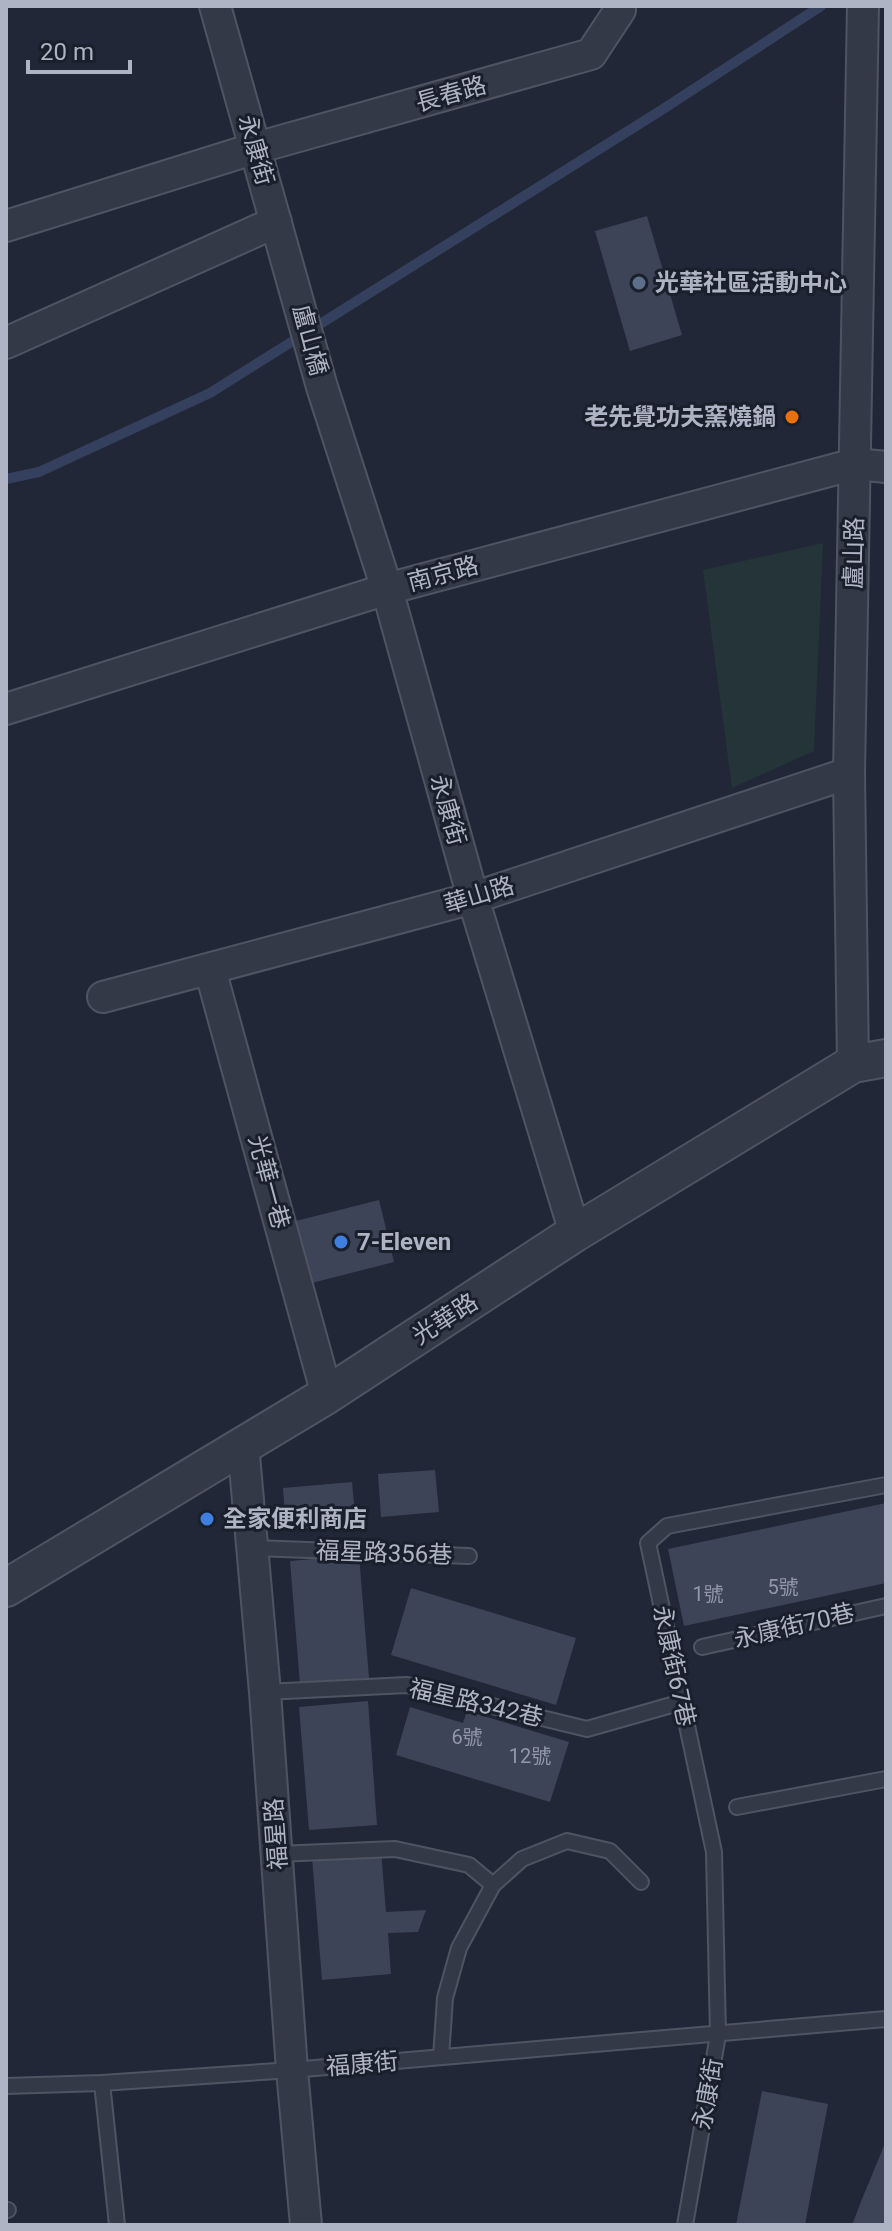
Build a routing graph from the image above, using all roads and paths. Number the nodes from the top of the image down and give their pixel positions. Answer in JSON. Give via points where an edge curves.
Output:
{"nodes":[{"id":1,"x":215,"y":6,"type":"edge"},
{"id":2,"x":619,"y":6,"type":"edge"},
{"id":3,"x":863,"y":6,"type":"edge"},
{"id":4,"x":256,"y":148,"type":"junction"},
{"id":5,"x":276,"y":222,"type":"junction"},
{"id":6,"x":6,"y":226,"type":"edge"},
{"id":7,"x":297,"y":293,"type":"joint"},
{"id":8,"x":6,"y":343,"type":"edge"},
{"id":9,"x":322,"y":387,"type":"joint"},
{"id":10,"x":855,"y":464,"type":"junction"},
{"id":11,"x":886,"y":467,"type":"edge"},
{"id":12,"x":387,"y":589,"type":"junction"},
{"id":13,"x":6,"y":709,"type":"edge"},
{"id":14,"x":849,"y":773,"type":"junction"},
{"id":15,"x":473,"y":898,"type":"junction"},
{"id":16,"x":210,"y":969,"type":"junction"},
{"id":17,"x":103,"y":997,"type":"dead end"},
{"id":18,"x":870,"y":1061,"type":"edge"},
{"id":19,"x":575,"y":1233,"type":"junction"},
{"id":20,"x":327,"y":1395,"type":"junction"},
{"id":21,"x":243,"y":1444,"type":"junction"},
{"id":22,"x":886,"y":1485,"type":"edge"},
{"id":23,"x":251,"y":1548,"type":"junction"},
{"id":24,"x":469,"y":1556,"type":"dead end"},
{"id":25,"x":6,"y":1588,"type":"edge"},
{"id":26,"x":886,"y":1606,"type":"edge"},
{"id":27,"x":702,"y":1647,"type":"dead end"},
{"id":28,"x":265,"y":1692,"type":"junction"},
{"id":29,"x":682,"y":1702,"type":"junction"},
{"id":30,"x":886,"y":1779,"type":"edge"},
{"id":31,"x":737,"y":1807,"type":"dead end"},
{"id":32,"x":277,"y":1854,"type":"junction"},
{"id":33,"x":641,"y":1882,"type":"dead end"},
{"id":34,"x":493,"y":1885,"type":"junction"},
{"id":35,"x":886,"y":2019,"type":"edge"},
{"id":36,"x":718,"y":2035,"type":"junction"},
{"id":37,"x":441,"y":2057,"type":"junction"},
{"id":38,"x":292,"y":2070,"type":"junction"},
{"id":39,"x":102,"y":2083,"type":"junction"},
{"id":40,"x":6,"y":2086,"type":"edge"},
{"id":41,"x":117,"y":2225,"type":"edge"},
{"id":42,"x":306,"y":2225,"type":"edge"},
{"id":43,"x":685,"y":2225,"type":"edge"}],
"edges":[{"from":1,"to":4,"type":"street","name":"永康街"},
{"from":2,"to":4,"type":"street","name":"長春路","via":[[591,54]]},
{"from":3,"to":10,"type":"street","name":"盧山路"},
{"from":4,"to":5,"type":"street","name":"永康街"},
{"from":4,"to":6,"type":"street","name":"長春路"},
{"from":5,"to":7,"type":"street","name":"永康街"},
{"from":5,"to":8,"type":"street"},
{"from":7,"to":9,"type":"street","name":"盧山橋"},
{"from":9,"to":12,"type":"street","name":"永康街"},
{"from":10,"to":11,"type":"street","name":"南京路"},
{"from":10,"to":12,"type":"street","name":"南京路"},
{"from":10,"to":14,"type":"street","name":"盧山路"},
{"from":12,"to":13,"type":"street","name":"南京路"},
{"from":12,"to":15,"type":"street","name":"永康街"},
{"from":14,"to":15,"type":"street","name":"華山路"},
{"from":14,"to":18,"type":"street","name":"盧山路"},
{"from":15,"to":16,"type":"street","name":"華山路"},
{"from":15,"to":19,"type":"street","name":"永康街"},
{"from":16,"to":17,"type":"street","name":"華山路"},
{"from":16,"to":20,"type":"street","name":"光華一巷"},
{"from":18,"to":19,"type":"street","name":"光華路"},
{"from":19,"to":20,"type":"street","name":"光華路"},
{"from":20,"to":21,"type":"street","name":"光華路"},
{"from":21,"to":23,"type":"street","name":"福星路"},
{"from":21,"to":25,"type":"street","name":"光華路"},
{"from":22,"to":29,"type":"lane","name":"永康街67巷","via":[[667,1526],[648,1543]]},
{"from":23,"to":24,"type":"lane","name":"福星路356巷"},
{"from":23,"to":28,"type":"street","name":"福星路"},
{"from":26,"to":27,"type":"lane","name":"永康街70巷"},
{"from":28,"to":29,"type":"lane","name":"福星路342巷","via":[[407,1685],[587,1729]]},
{"from":28,"to":32,"type":"street","name":"福星路"},
{"from":29,"to":36,"type":"lane","name":"永康街67巷","via":[[714,1852]]},
{"from":30,"to":31,"type":"lane"},
{"from":32,"to":34,"type":"lane","via":[[395,1849],[469,1865]]},
{"from":32,"to":38,"type":"street","name":"福星路"},
{"from":33,"to":34,"type":"lane","via":[[610,1851],[567,1841],[522,1859]]},
{"from":34,"to":37,"type":"lane","via":[[459,1948],[445,1998]]},
{"from":35,"to":36,"type":"lane","name":"永康街"},
{"from":36,"to":37,"type":"lane","name":"福康街"},
{"from":36,"to":43,"type":"lane","name":"永康街"},
{"from":37,"to":38,"type":"lane","name":"福康街"},
{"from":38,"to":39,"type":"lane","name":"福康街"},
{"from":38,"to":42,"type":"street","name":"福星路"},
{"from":39,"to":40,"type":"lane","name":"福康街"},
{"from":39,"to":41,"type":"lane"}]}
